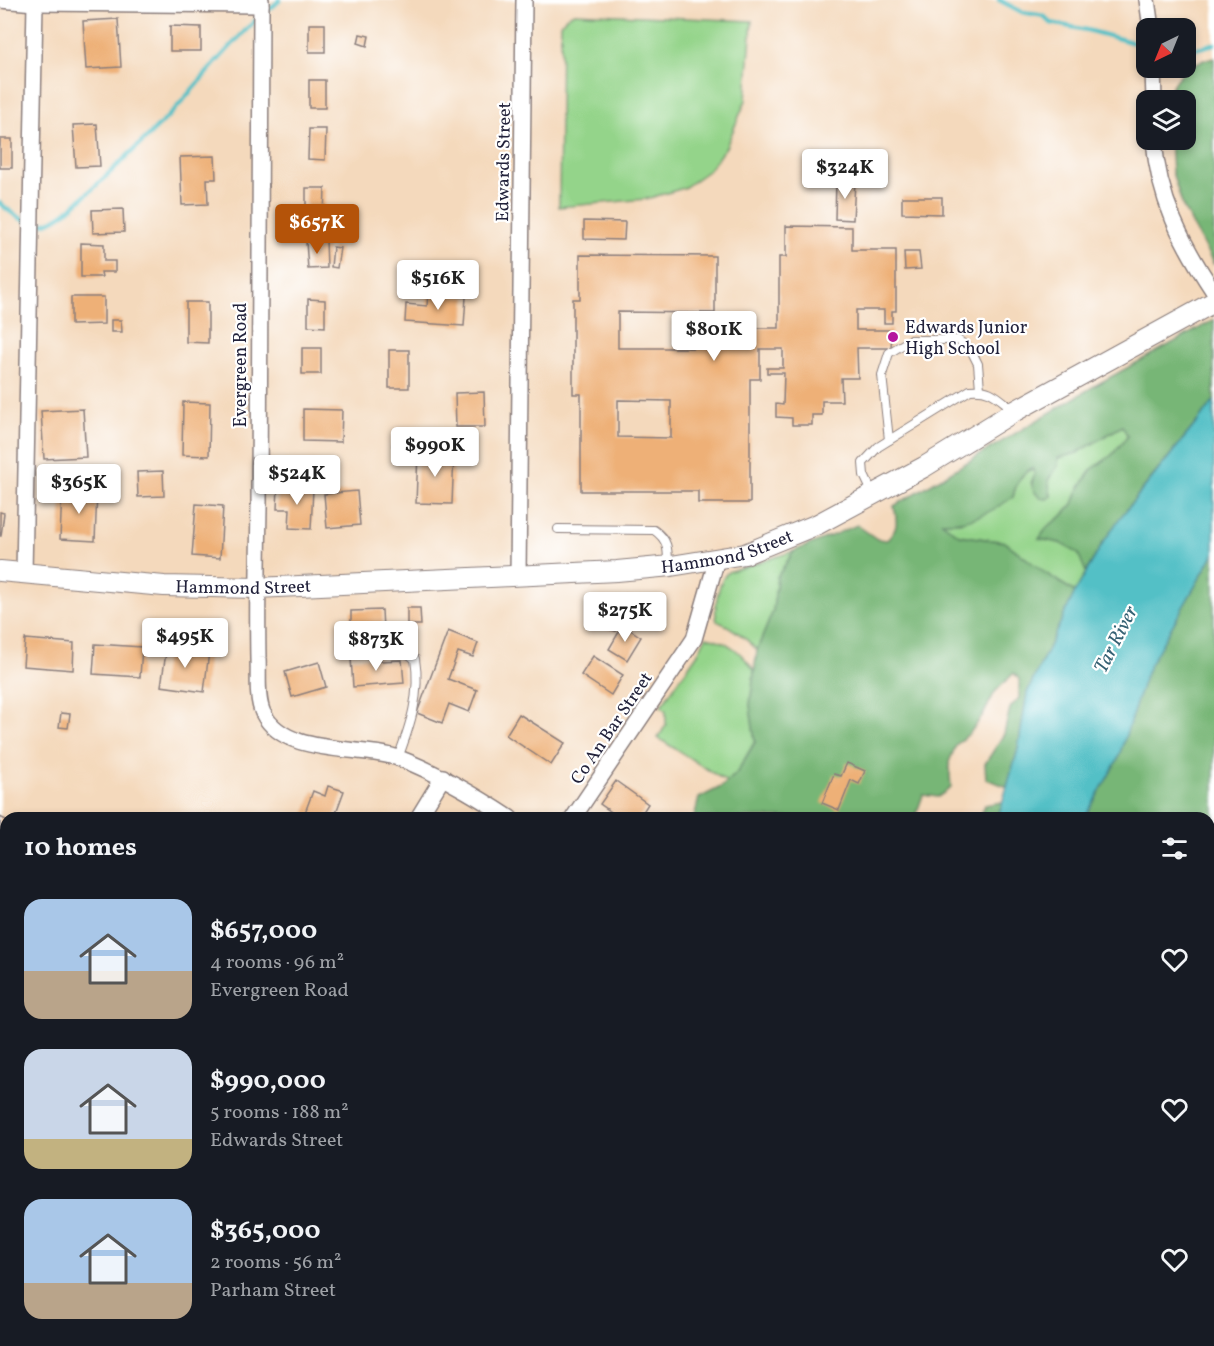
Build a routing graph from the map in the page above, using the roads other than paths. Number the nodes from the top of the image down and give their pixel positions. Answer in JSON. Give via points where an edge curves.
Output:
{"nodes":[{"id":1,"x":0,"y":0,"type":"edge"},
{"id":2,"x":524,"y":0,"type":"edge"},
{"id":3,"x":1147,"y":0,"type":"edge"},
{"id":4,"x":35,"y":3,"type":"junction"},
{"id":5,"x":261,"y":3,"type":"edge"},
{"id":6,"x":1150,"y":18,"type":"edge"},
{"id":7,"x":1155,"y":150,"type":"edge"},
{"id":8,"x":1214,"y":292,"type":"edge"},
{"id":9,"x":1214,"y":302,"type":"edge"},
{"id":10,"x":980,"y":389,"type":"junction"},
{"id":11,"x":1015,"y":411,"type":"junction"},
{"id":12,"x":889,"y":440,"type":"junction"},
{"id":13,"x":874,"y":495,"type":"junction"},
{"id":14,"x":558,"y":529,"type":"dead end"},
{"id":15,"x":717,"y":559,"type":"junction"},
{"id":16,"x":668,"y":567,"type":"junction"},
{"id":17,"x":0,"y":571,"type":"edge"},
{"id":18,"x":24,"y":573,"type":"junction"},
{"id":19,"x":518,"y":576,"type":"junction"},
{"id":20,"x":257,"y":588,"type":"junction"},
{"id":21,"x":369,"y":648,"type":"dead end"},
{"id":22,"x":398,"y":758,"type":"junction"},
{"id":23,"x":443,"y":777,"type":"junction"},
{"id":24,"x":422,"y":812,"type":"edge"},
{"id":25,"x":500,"y":812,"type":"edge"},
{"id":26,"x":577,"y":812,"type":"edge"}],
"edges":[{"from":1,"to":4,"type":"street"},
{"from":2,"to":19,"type":"street","name":"Edwards Street"},
{"from":3,"to":6,"type":"street"},
{"from":4,"to":5,"type":"street"},
{"from":4,"to":18,"type":"street"},
{"from":5,"to":20,"type":"street","name":"Evergreen Road"},
{"from":7,"to":8,"type":"street","via":[[1158,177],[1170,213]]},
{"from":9,"to":11,"type":"street","name":"Hammond Street"},
{"from":10,"to":11,"type":"lane","via":[[990,391]]},
{"from":10,"to":12,"type":"lane","via":[[970,390]]},
{"from":10,"to":12,"type":"lane","via":[[978,364],[971,350],[958,340],[910,340],[889,353],[882,375]]},
{"from":11,"to":13,"type":"street","name":"Hammond Street"},
{"from":12,"to":13,"type":"lane","via":[[862,463]]},
{"from":13,"to":15,"type":"street","name":"Hammond Street","via":[[775,543]]},
{"from":14,"to":16,"type":"lane","via":[[654,530],[668,545]]},
{"from":15,"to":16,"type":"street","name":"Hammond Street"},
{"from":15,"to":26,"type":"street","name":"Co An Bar Street","via":[[694,639]]},
{"from":16,"to":19,"type":"street","name":"Hammond Street"},
{"from":17,"to":18,"type":"street","name":"Hammond Street"},
{"from":18,"to":20,"type":"street","name":"Hammond Street","via":[[164,586]]},
{"from":19,"to":20,"type":"street","name":"Hammond Street"},
{"from":20,"to":22,"type":"street","name":"Evergreen Road","via":[[259,692],[263,712],[275,728],[307,744]]},
{"from":21,"to":22,"type":"lane","via":[[406,652],[415,659],[418,675],[412,722]]},
{"from":22,"to":23,"type":"street","name":"Evergreen Road"},
{"from":23,"to":24,"type":"street"},
{"from":23,"to":25,"type":"street","name":"Evergreen Road"}]}
